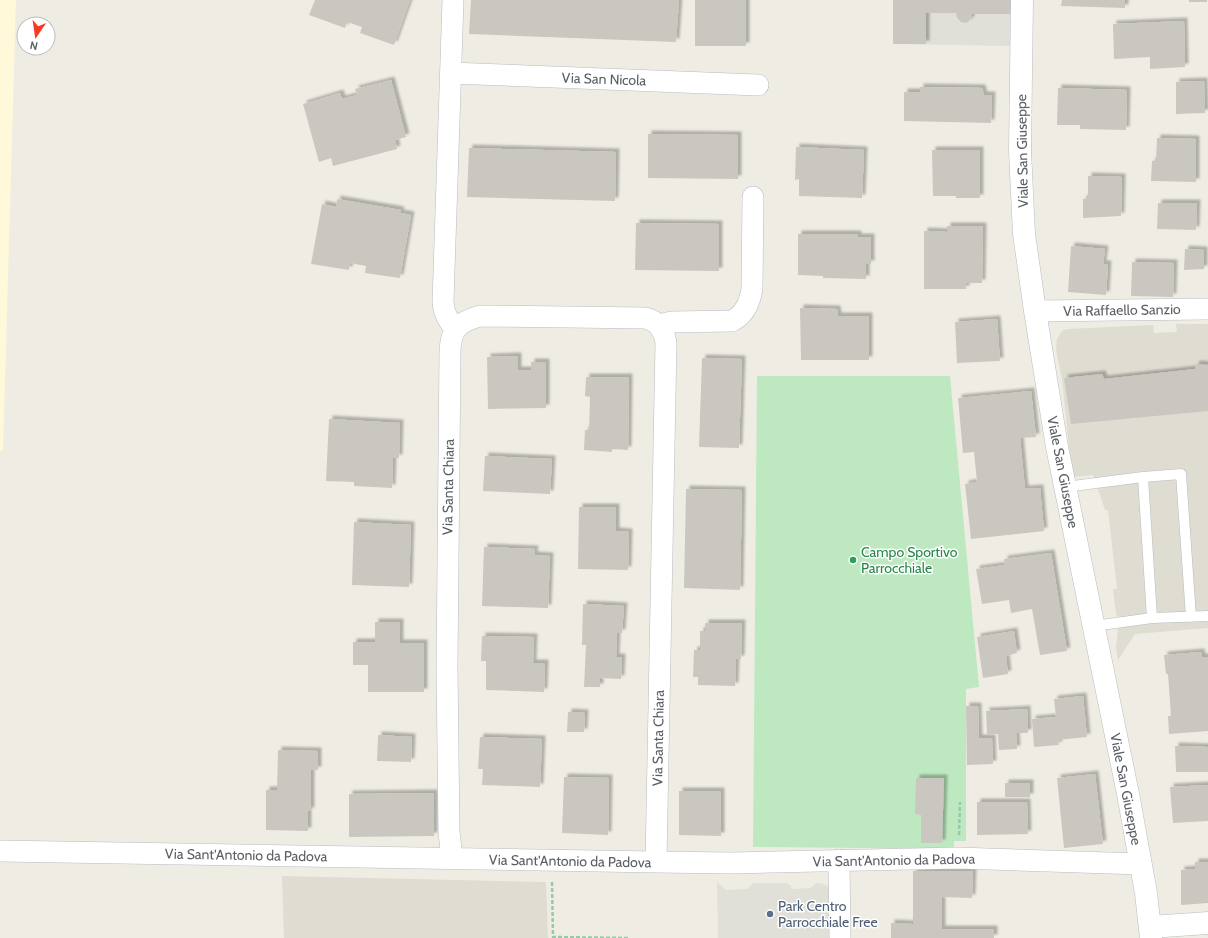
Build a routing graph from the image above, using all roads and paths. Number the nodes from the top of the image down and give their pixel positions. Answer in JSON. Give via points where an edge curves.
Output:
{"nodes":[{"id":1,"x":453,"y":0,"type":"edge"},
{"id":2,"x":1022,"y":0,"type":"edge"},
{"id":3,"x":451,"y":73,"type":"junction"},
{"id":4,"x":758,"y":85,"type":"dead end"},
{"id":5,"x":753,"y":197,"type":"dead end"},
{"id":6,"x":1208,"y":309,"type":"edge"},
{"id":7,"x":1035,"y":311,"type":"junction"},
{"id":8,"x":455,"y":328,"type":"junction"},
{"id":9,"x":661,"y":328,"type":"junction"},
{"id":10,"x":1143,"y":476,"type":"junction"},
{"id":11,"x":1065,"y":487,"type":"junction"},
{"id":12,"x":1208,"y":616,"type":"edge"},
{"id":13,"x":1191,"y":617,"type":"junction"},
{"id":14,"x":1152,"y":618,"type":"junction"},
{"id":15,"x":1094,"y":626,"type":"junction"},
{"id":16,"x":960,"y":802,"type":"dead end"},
{"id":17,"x":0,"y":851,"type":"edge"},
{"id":18,"x":452,"y":858,"type":"junction"},
{"id":19,"x":958,"y":858,"type":"junction"},
{"id":20,"x":839,"y":860,"type":"junction"},
{"id":21,"x":656,"y":862,"type":"junction"},
{"id":22,"x":1141,"y":864,"type":"junction"},
{"id":23,"x":552,"y":879,"type":"dead end"},
{"id":24,"x":1208,"y":923,"type":"edge"},
{"id":25,"x":1151,"y":932,"type":"edge"},
{"id":26,"x":629,"y":938,"type":"edge"},
{"id":27,"x":840,"y":938,"type":"edge"}],
"edges":[{"from":1,"to":3,"type":"street"},
{"from":2,"to":7,"type":"main road","name":"Viale San Giuseppe","via":[[1020,150],[1024,234]]},
{"from":3,"to":4,"type":"street","name":"Via San Nicola"},
{"from":3,"to":8,"type":"street","via":[[443,311]]},
{"from":5,"to":9,"type":"street","via":[[752,289],[745,310],[732,321],[672,322]]},
{"from":6,"to":7,"type":"street","name":"Via Raffaello Sanzio"},
{"from":7,"to":11,"type":"main road","name":"Viale San Giuseppe"},
{"from":8,"to":9,"type":"street","via":[[468,319],[480,316],[645,318]]},
{"from":8,"to":18,"type":"street","name":"Via Santa Chiara","via":[[450,351],[447,651],[449,824]]},
{"from":9,"to":21,"type":"street","name":"Via Santa Chiara","via":[[666,343]]},
{"from":10,"to":11,"type":"lane"},
{"from":10,"to":13,"type":"lane","via":[[1181,474]]},
{"from":10,"to":14,"type":"lane"},
{"from":11,"to":15,"type":"main road","name":"Viale San Giuseppe"},
{"from":12,"to":13,"type":"lane"},
{"from":13,"to":14,"type":"lane"},
{"from":14,"to":15,"type":"lane"},
{"from":15,"to":22,"type":"main road","name":"Viale San Giuseppe"},
{"from":16,"to":19,"type":"path"},
{"from":17,"to":18,"type":"street","name":"Via Sant'Antonio da Padova"},
{"from":18,"to":21,"type":"street","name":"Via Sant'Antonio da Padova"},
{"from":19,"to":20,"type":"street","name":"Via Sant'Antonio da Padova"},
{"from":19,"to":22,"type":"street","name":"Via Sant'Antonio da Padova"},
{"from":20,"to":21,"type":"street","name":"Via Sant'Antonio da Padova"},
{"from":20,"to":27,"type":"street"},
{"from":22,"to":25,"type":"main road","name":"Viale San Giuseppe"},
{"from":23,"to":26,"type":"path","via":[[553,937]]},
{"from":24,"to":25,"type":"main road"}]}
